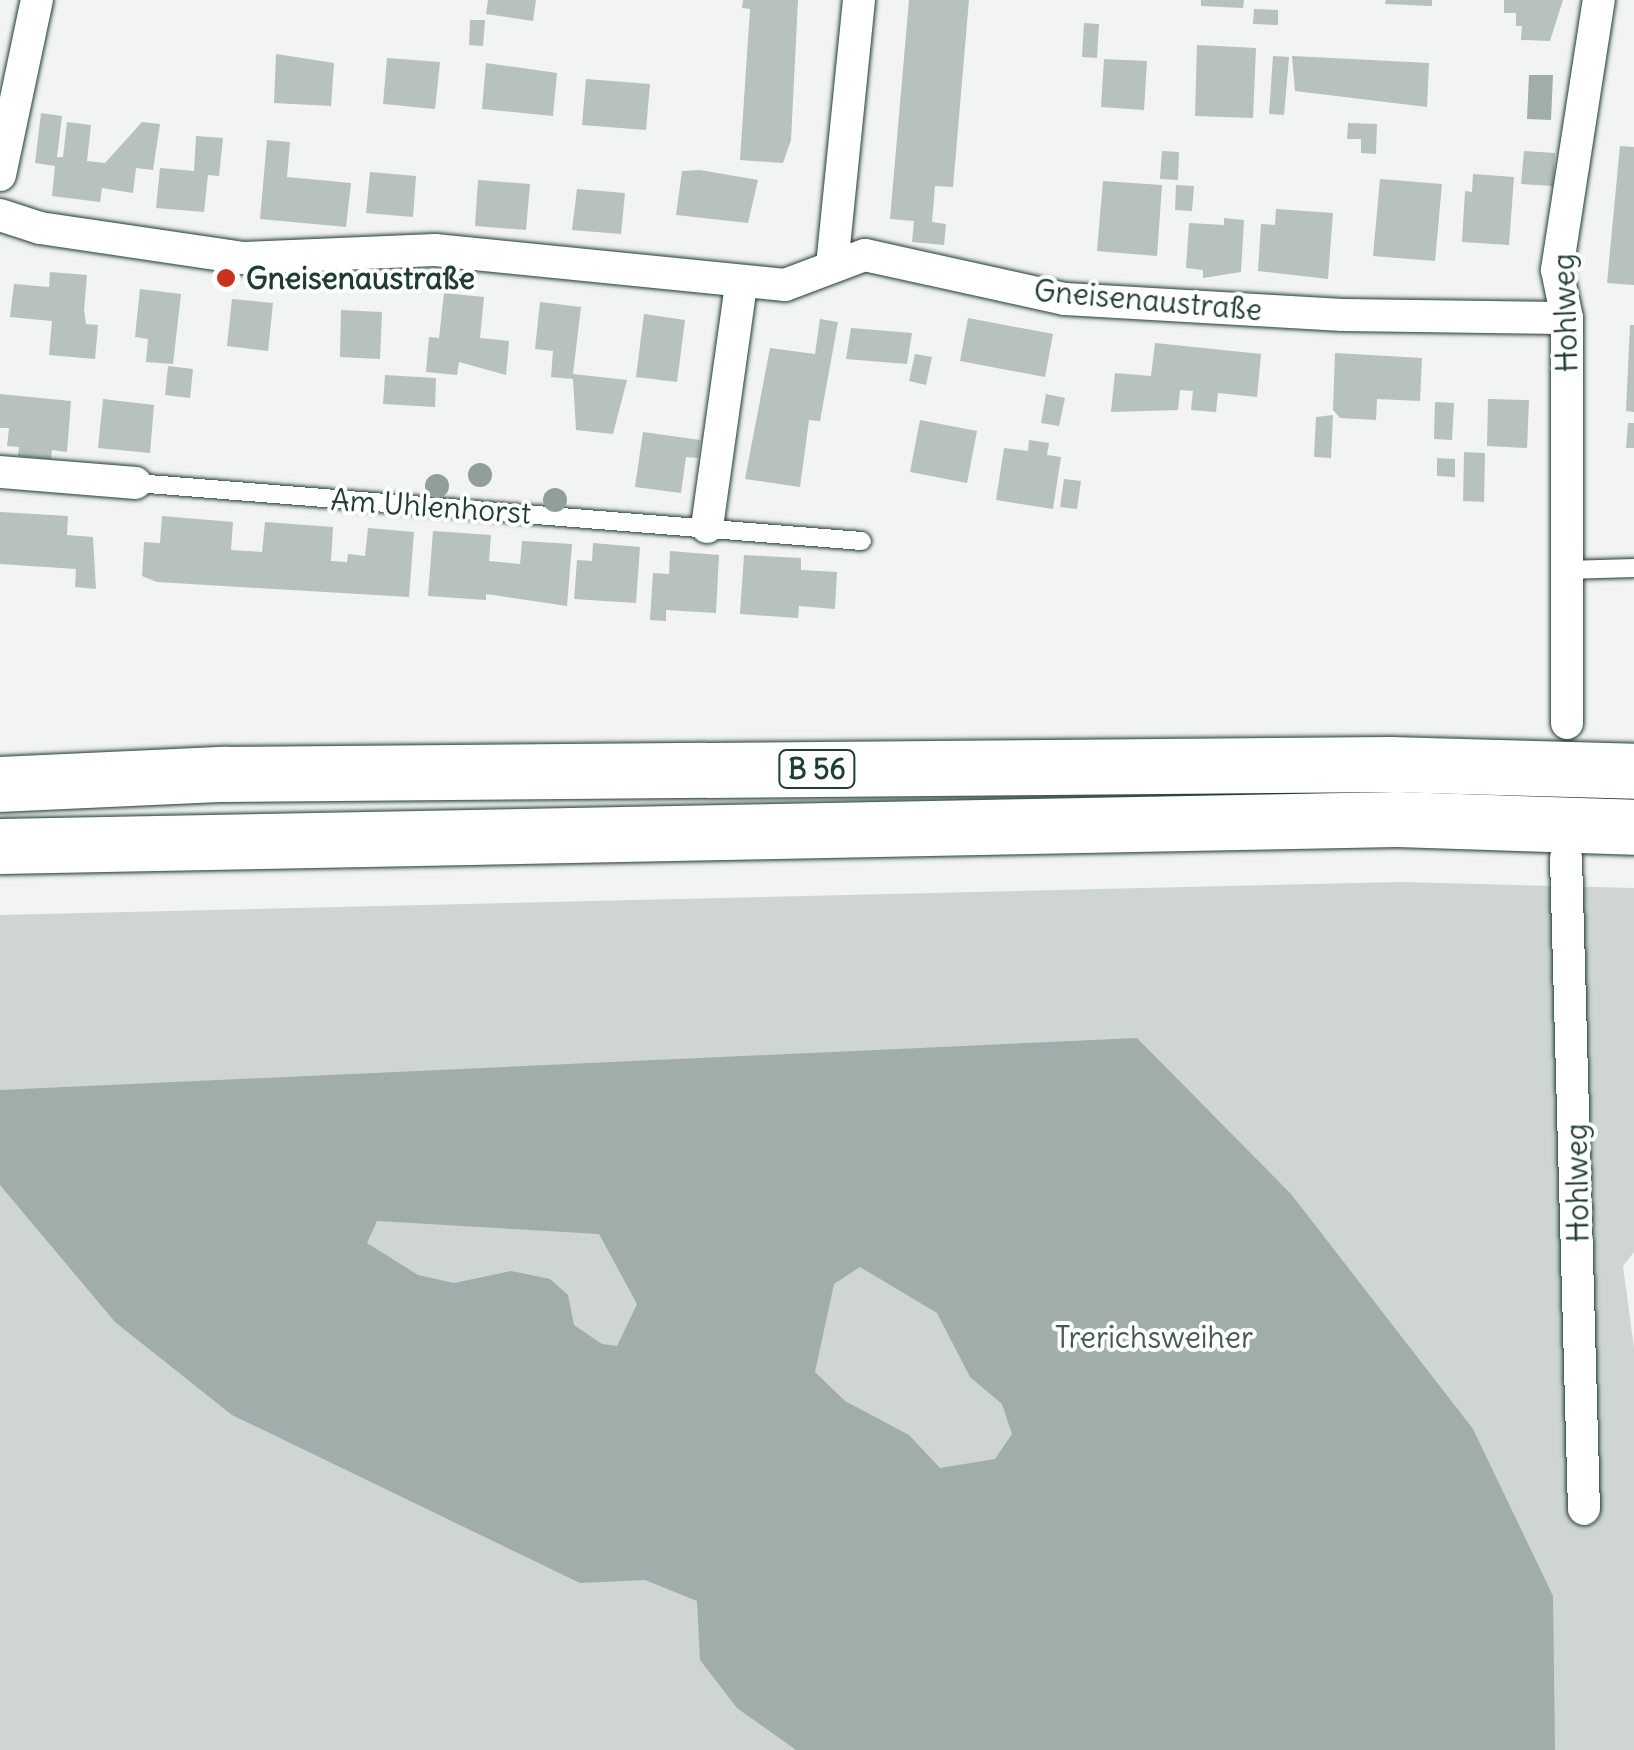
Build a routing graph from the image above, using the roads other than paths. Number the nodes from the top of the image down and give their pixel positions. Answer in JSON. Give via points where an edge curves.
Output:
{"nodes":[{"id":1,"x":38,"y":0,"type":"edge"},
{"id":2,"x":859,"y":0,"type":"edge"},
{"id":3,"x":1598,"y":0,"type":"edge"},
{"id":4,"x":0,"y":175,"type":"edge"},
{"id":5,"x":0,"y":215,"type":"edge"},
{"id":6,"x":832,"y":266,"type":"junction"},
{"id":7,"x":740,"y":284,"type":"junction"},
{"id":8,"x":1567,"y":318,"type":"junction"},
{"id":9,"x":0,"y":472,"type":"edge"},
{"id":10,"x":136,"y":484,"type":"joint"},
{"id":11,"x":707,"y":527,"type":"junction"},
{"id":12,"x":862,"y":541,"type":"dead end"},
{"id":13,"x":1634,"y":568,"type":"edge"},
{"id":14,"x":1566,"y":570,"type":"junction"},
{"id":15,"x":1567,"y":724,"type":"dead end"},
{"id":16,"x":1634,"y":772,"type":"edge"},
{"id":17,"x":0,"y":784,"type":"edge"},
{"id":18,"x":1634,"y":827,"type":"edge"},
{"id":19,"x":0,"y":846,"type":"edge"},
{"id":20,"x":1566,"y":858,"type":"dead end"},
{"id":21,"x":1584,"y":1508,"type":"dead end"}],
"edges":[{"from":1,"to":4,"type":"street"},
{"from":2,"to":6,"type":"street"},
{"from":3,"to":8,"type":"street","name":"Hohlweg","via":[[1557,270]]},
{"from":5,"to":7,"type":"street","name":"Gneisenaustraße","via":[[40,228],[244,258],[435,250]]},
{"from":6,"to":7,"type":"street","name":"Gneisenaustraße","via":[[800,284]]},
{"from":6,"to":8,"type":"street","name":"Gneisenaustraße","via":[[865,255],[1065,299]]},
{"from":7,"to":11,"type":"street"},
{"from":8,"to":14,"type":"street","name":"Hohlweg"},
{"from":9,"to":10,"type":"street","name":"Am Uhlenhorst"},
{"from":10,"to":11,"type":"lane","name":"Am Uhlenhorst"},
{"from":11,"to":12,"type":"lane","name":"Am Uhlenhorst"},
{"from":13,"to":14,"type":"lane"},
{"from":14,"to":15,"type":"street","name":"Hohlweg"},
{"from":16,"to":17,"type":"highway","number":"B 56","via":[[1370,764],[224,774]]},
{"from":18,"to":19,"type":"highway","number":"B 56","via":[[1397,819]]},
{"from":20,"to":21,"type":"street","name":"Hohlweg"}]}
